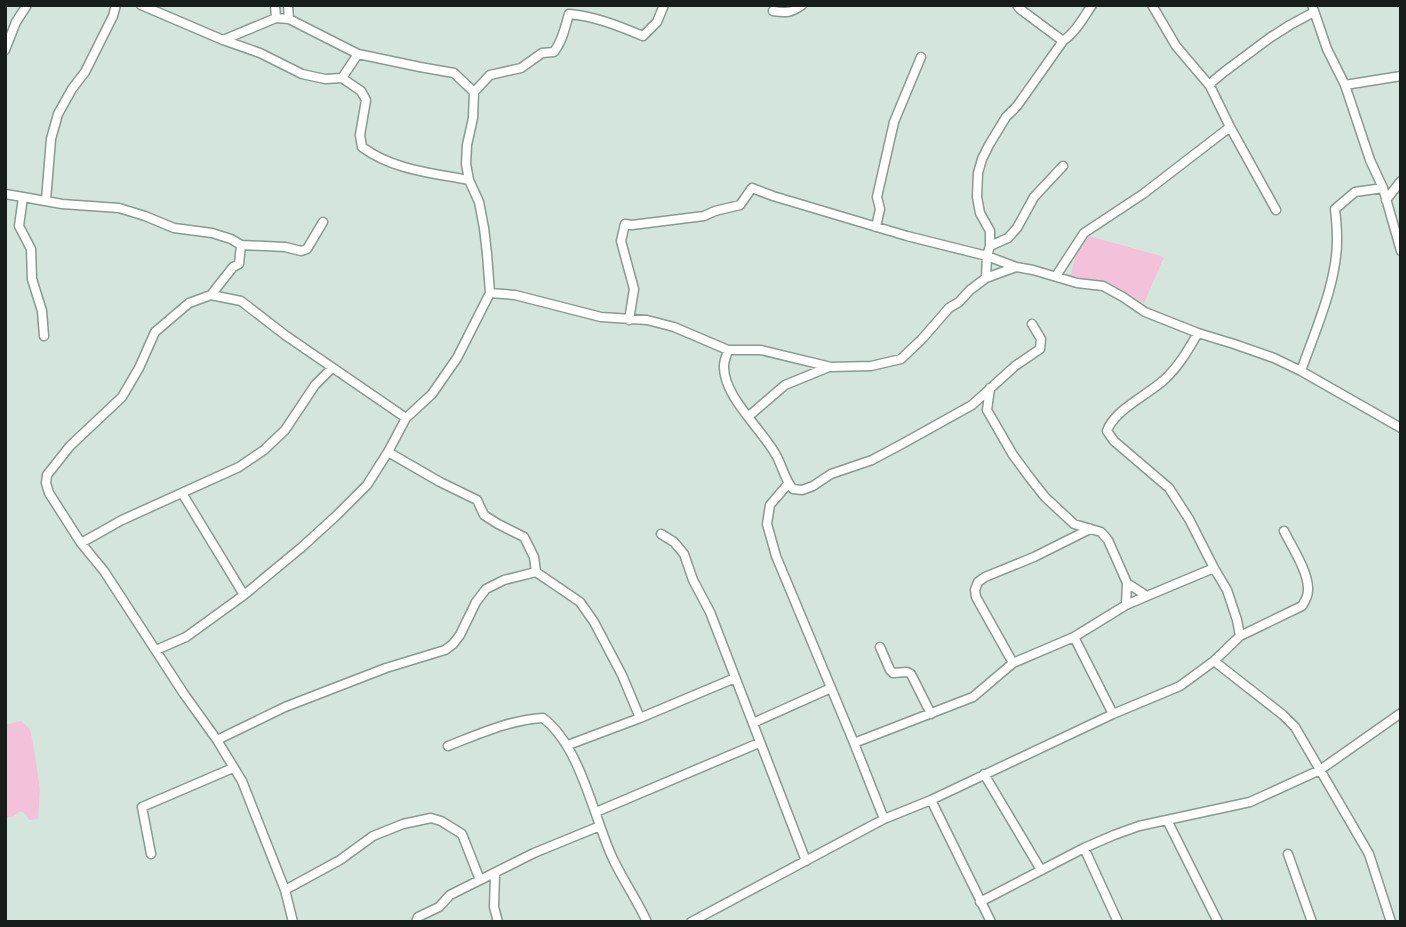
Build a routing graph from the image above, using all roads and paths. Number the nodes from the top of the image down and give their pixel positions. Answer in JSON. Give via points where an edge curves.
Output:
{"nodes":[{"id":1,"x":27,"y":5,"type":"edge"},
{"id":2,"x":116,"y":5,"type":"edge"},
{"id":3,"x":141,"y":5,"type":"edge"},
{"id":4,"x":275,"y":5,"type":"edge"},
{"id":5,"x":288,"y":5,"type":"edge"},
{"id":6,"x":664,"y":5,"type":"edge"},
{"id":7,"x":802,"y":5,"type":"edge"},
{"id":8,"x":1017,"y":5,"type":"edge"},
{"id":9,"x":1092,"y":5,"type":"edge"},
{"id":10,"x":1152,"y":5,"type":"edge"},
{"id":11,"x":570,"y":9,"type":"edge"},
{"id":12,"x":1313,"y":9,"type":"edge"},
{"id":13,"x":773,"y":11,"type":"dead end"},
{"id":14,"x":276,"y":18,"type":"junction"},
{"id":15,"x":289,"y":19,"type":"junction"},
{"id":16,"x":223,"y":40,"type":"junction"},
{"id":17,"x":1063,"y":41,"type":"junction"},
{"id":18,"x":5,"y":50,"type":"edge"},
{"id":19,"x":358,"y":54,"type":"junction"},
{"id":20,"x":921,"y":57,"type":"dead end"},
{"id":21,"x":1401,"y":76,"type":"edge"},
{"id":22,"x":342,"y":78,"type":"junction"},
{"id":23,"x":1345,"y":85,"type":"junction"},
{"id":24,"x":1210,"y":86,"type":"junction"},
{"id":25,"x":474,"y":92,"type":"junction"},
{"id":26,"x":1230,"y":127,"type":"junction"},
{"id":27,"x":1063,"y":166,"type":"dead end"},
{"id":28,"x":469,"y":180,"type":"junction"},
{"id":29,"x":1401,"y":181,"type":"edge"},
{"id":30,"x":1383,"y":188,"type":"junction"},
{"id":31,"x":5,"y":194,"type":"edge"},
{"id":32,"x":23,"y":197,"type":"junction"},
{"id":33,"x":46,"y":200,"type":"junction"},
{"id":34,"x":1386,"y":200,"type":"junction"},
{"id":35,"x":1276,"y":210,"type":"dead end"},
{"id":36,"x":323,"y":222,"type":"dead end"},
{"id":37,"x":876,"y":227,"type":"junction"},
{"id":38,"x":241,"y":245,"type":"junction"},
{"id":39,"x":990,"y":246,"type":"junction"},
{"id":40,"x":1401,"y":251,"type":"edge"},
{"id":41,"x":987,"y":256,"type":"junction"},
{"id":42,"x":1016,"y":267,"type":"junction"},
{"id":43,"x":1056,"y":276,"type":"junction"},
{"id":44,"x":986,"y":278,"type":"junction"},
{"id":45,"x":490,"y":293,"type":"junction"},
{"id":46,"x":211,"y":295,"type":"junction"},
{"id":47,"x":629,"y":320,"type":"junction"},
{"id":48,"x":1032,"y":324,"type":"dead end"},
{"id":49,"x":1198,"y":333,"type":"junction"},
{"id":50,"x":44,"y":336,"type":"dead end"},
{"id":51,"x":728,"y":350,"type":"junction"},
{"id":52,"x":831,"y":367,"type":"junction"},
{"id":53,"x":332,"y":368,"type":"junction"},
{"id":54,"x":1301,"y":371,"type":"junction"},
{"id":55,"x":990,"y":388,"type":"junction"},
{"id":56,"x":972,"y":405,"type":"junction"},
{"id":57,"x":987,"y":410,"type":"junction"},
{"id":58,"x":749,"y":416,"type":"junction"},
{"id":59,"x":406,"y":418,"type":"junction"},
{"id":60,"x":1401,"y":428,"type":"edge"},
{"id":61,"x":388,"y":452,"type":"junction"},
{"id":62,"x":788,"y":484,"type":"junction"},
{"id":63,"x":182,"y":494,"type":"junction"},
{"id":64,"x":1090,"y":529,"type":"junction"},
{"id":65,"x":1284,"y":531,"type":"dead end"},
{"id":66,"x":661,"y":534,"type":"dead end"},
{"id":67,"x":81,"y":543,"type":"junction"},
{"id":68,"x":1214,"y":568,"type":"junction"},
{"id":69,"x":536,"y":572,"type":"junction"},
{"id":70,"x":1127,"y":583,"type":"junction"},
{"id":71,"x":244,"y":595,"type":"junction"},
{"id":72,"x":1147,"y":596,"type":"junction"},
{"id":73,"x":1126,"y":605,"type":"junction"},
{"id":74,"x":1240,"y":636,"type":"junction"},
{"id":75,"x":1074,"y":637,"type":"junction"},
{"id":76,"x":880,"y":647,"type":"dead end"},
{"id":77,"x":156,"y":650,"type":"junction"},
{"id":78,"x":1214,"y":661,"type":"junction"},
{"id":79,"x":1013,"y":663,"type":"junction"},
{"id":80,"x":735,"y":677,"type":"junction"},
{"id":81,"x":831,"y":688,"type":"junction"},
{"id":82,"x":1401,"y":713,"type":"edge"},
{"id":83,"x":931,"y":714,"type":"junction"},
{"id":84,"x":1113,"y":714,"type":"junction"},
{"id":85,"x":640,"y":718,"type":"junction"},
{"id":86,"x":753,"y":723,"type":"junction"},
{"id":87,"x":217,"y":740,"type":"junction"},
{"id":88,"x":759,"y":743,"type":"junction"},
{"id":89,"x":855,"y":743,"type":"junction"},
{"id":90,"x":568,"y":745,"type":"junction"},
{"id":91,"x":448,"y":746,"type":"dead end"},
{"id":92,"x":233,"y":768,"type":"junction"},
{"id":93,"x":1320,"y":770,"type":"junction"},
{"id":94,"x":984,"y":774,"type":"junction"},
{"id":95,"x":931,"y":800,"type":"junction"},
{"id":96,"x":596,"y":812,"type":"junction"},
{"id":97,"x":884,"y":819,"type":"junction"},
{"id":98,"x":1167,"y":820,"type":"junction"},
{"id":99,"x":600,"y":826,"type":"junction"},
{"id":100,"x":1084,"y":848,"type":"junction"},
{"id":101,"x":1288,"y":853,"type":"dead end"},
{"id":102,"x":151,"y":854,"type":"dead end"},
{"id":103,"x":806,"y":861,"type":"junction"},
{"id":104,"x":1041,"y":870,"type":"junction"},
{"id":105,"x":495,"y":874,"type":"junction"},
{"id":106,"x":480,"y":880,"type":"junction"},
{"id":107,"x":285,"y":890,"type":"junction"},
{"id":108,"x":980,"y":902,"type":"junction"},
{"id":109,"x":293,"y":922,"type":"edge"},
{"id":110,"x":415,"y":922,"type":"edge"},
{"id":111,"x":498,"y":922,"type":"edge"},
{"id":112,"x":647,"y":922,"type":"edge"},
{"id":113,"x":691,"y":922,"type":"edge"},
{"id":114,"x":991,"y":922,"type":"edge"},
{"id":115,"x":1118,"y":922,"type":"edge"},
{"id":116,"x":1218,"y":922,"type":"edge"},
{"id":117,"x":1312,"y":922,"type":"edge"},
{"id":118,"x":1391,"y":922,"type":"edge"}],
"edges":[{"from":1,"to":18,"type":"street"},
{"from":2,"to":33,"type":"street","via":[[85,72],[58,114]]},
{"from":3,"to":16,"type":"street"},
{"from":4,"to":14,"type":"street"},
{"from":5,"to":15,"type":"street"},
{"from":6,"to":11,"type":"street","via":[[657,22],[643,36]]},
{"from":7,"to":13,"type":"street","via":[[792,12]]},
{"from":8,"to":17,"type":"street"},
{"from":9,"to":17,"type":"street"},
{"from":10,"to":24,"type":"street","via":[[1176,46]]},
{"from":11,"to":25,"type":"street","via":[[554,52],[542,53],[521,68],[490,75]]},
{"from":12,"to":23,"type":"street"},
{"from":12,"to":24,"type":"street"},
{"from":14,"to":15,"type":"street"},
{"from":14,"to":16,"type":"street"},
{"from":15,"to":19,"type":"street"},
{"from":16,"to":22,"type":"street","via":[[302,74]]},
{"from":17,"to":39,"type":"street","via":[[1006,117],[982,159],[977,197],[990,231]]},
{"from":19,"to":22,"type":"street"},
{"from":19,"to":25,"type":"street","via":[[454,73]]},
{"from":20,"to":37,"type":"street","via":[[894,122],[877,197]]},
{"from":21,"to":23,"type":"street"},
{"from":22,"to":28,"type":"street","via":[[366,100],[362,147],[400,167]]},
{"from":23,"to":30,"type":"street"},
{"from":24,"to":26,"type":"street"},
{"from":25,"to":28,"type":"street","via":[[467,145]]},
{"from":26,"to":35,"type":"street"},
{"from":26,"to":43,"type":"street","via":[[1084,233]]},
{"from":27,"to":39,"type":"street","via":[[1034,197],[1008,239]]},
{"from":28,"to":45,"type":"street","via":[[484,228]]},
{"from":29,"to":34,"type":"street"},
{"from":30,"to":34,"type":"street"},
{"from":30,"to":54,"type":"street","via":[[1355,191],[1335,209],[1338,238],[1333,269]]},
{"from":31,"to":32,"type":"street"},
{"from":32,"to":33,"type":"street"},
{"from":32,"to":50,"type":"street","via":[[19,226],[31,249]]},
{"from":33,"to":38,"type":"street","via":[[119,208]]},
{"from":34,"to":40,"type":"street"},
{"from":36,"to":38,"type":"street","via":[[307,249],[301,251]]},
{"from":37,"to":41,"type":"street"},
{"from":37,"to":47,"type":"street","via":[[752,188],[740,205],[704,216],[625,224],[621,241],[634,289]]},
{"from":38,"to":46,"type":"street","via":[[239,264]]},
{"from":39,"to":41,"type":"street"},
{"from":41,"to":42,"type":"street"},
{"from":41,"to":44,"type":"street"},
{"from":42,"to":43,"type":"street"},
{"from":42,"to":44,"type":"street"},
{"from":43,"to":49,"type":"street","via":[[1103,286],[1145,312]]},
{"from":44,"to":52,"type":"street","via":[[949,308],[901,359],[871,366]]},
{"from":45,"to":47,"type":"street"},
{"from":45,"to":59,"type":"street","via":[[457,359],[432,394]]},
{"from":46,"to":53,"type":"street","via":[[241,301]]},
{"from":46,"to":67,"type":"street","via":[[189,303],[155,332],[122,397],[47,475],[49,493]]},
{"from":47,"to":51,"type":"street","via":[[674,327]]},
{"from":48,"to":55,"type":"street","via":[[1041,339],[1040,349]]},
{"from":49,"to":54,"type":"street"},
{"from":49,"to":68,"type":"street","via":[[1164,380],[1136,400],[1107,431],[1169,488]]},
{"from":51,"to":52,"type":"street","via":[[761,351]]},
{"from":51,"to":58,"type":"street","via":[[725,378]]},
{"from":52,"to":58,"type":"street","via":[[785,385]]},
{"from":53,"to":59,"type":"street"},
{"from":53,"to":63,"type":"street","via":[[264,450]]},
{"from":54,"to":60,"type":"street"},
{"from":55,"to":56,"type":"street"},
{"from":55,"to":57,"type":"street"},
{"from":56,"to":57,"type":"street"},
{"from":56,"to":62,"type":"street","via":[[872,460],[831,474],[813,486],[793,489]]},
{"from":57,"to":64,"type":"street","via":[[1045,497],[1074,524]]},
{"from":58,"to":62,"type":"street","via":[[775,453]]},
{"from":59,"to":61,"type":"street"},
{"from":61,"to":69,"type":"street","via":[[477,499],[484,515],[524,537]]},
{"from":61,"to":71,"type":"street","via":[[359,493]]},
{"from":62,"to":81,"type":"street","via":[[770,505],[767,524]]},
{"from":63,"to":67,"type":"street"},
{"from":63,"to":71,"type":"street"},
{"from":64,"to":70,"type":"street","via":[[1108,540]]},
{"from":64,"to":79,"type":"street","via":[[978,582],[976,597]]},
{"from":65,"to":74,"type":"street","via":[[1303,569],[1307,598],[1302,606]]},
{"from":66,"to":80,"type":"street","via":[[684,554]]},
{"from":67,"to":77,"type":"street"},
{"from":68,"to":72,"type":"street"},
{"from":68,"to":74,"type":"street","via":[[1227,590]]},
{"from":69,"to":85,"type":"street","via":[[580,602],[594,621]]},
{"from":69,"to":87,"type":"street","via":[[486,589],[460,635],[445,650],[285,707]]},
{"from":70,"to":72,"type":"street"},
{"from":70,"to":73,"type":"street"},
{"from":71,"to":77,"type":"street","via":[[186,637]]},
{"from":72,"to":73,"type":"street"},
{"from":73,"to":75,"type":"street"},
{"from":74,"to":78,"type":"street"},
{"from":75,"to":79,"type":"street"},
{"from":75,"to":84,"type":"street"},
{"from":76,"to":83,"type":"street","via":[[893,673],[911,674]]},
{"from":77,"to":87,"type":"street"},
{"from":78,"to":84,"type":"street","via":[[1180,686]]},
{"from":78,"to":93,"type":"street","via":[[1295,727]]},
{"from":79,"to":83,"type":"street","via":[[973,697]]},
{"from":80,"to":85,"type":"street"},
{"from":80,"to":86,"type":"street"},
{"from":81,"to":86,"type":"street"},
{"from":81,"to":89,"type":"street"},
{"from":82,"to":93,"type":"street"},
{"from":83,"to":89,"type":"street"},
{"from":84,"to":94,"type":"street"},
{"from":85,"to":90,"type":"street"},
{"from":86,"to":88,"type":"street"},
{"from":87,"to":92,"type":"street"},
{"from":88,"to":96,"type":"street"},
{"from":88,"to":103,"type":"street"},
{"from":89,"to":97,"type":"street"},
{"from":90,"to":91,"type":"street","via":[[543,718],[482,731]]},
{"from":90,"to":96,"type":"street"},
{"from":92,"to":102,"type":"street","via":[[142,807]]},
{"from":92,"to":107,"type":"street"},
{"from":93,"to":98,"type":"street","via":[[1250,802]]},
{"from":93,"to":118,"type":"street","via":[[1369,854]]},
{"from":94,"to":95,"type":"street"},
{"from":94,"to":104,"type":"street"},
{"from":95,"to":97,"type":"street"},
{"from":95,"to":108,"type":"street"},
{"from":96,"to":99,"type":"street"},
{"from":97,"to":103,"type":"street"},
{"from":98,"to":100,"type":"street"},
{"from":98,"to":116,"type":"street"},
{"from":99,"to":105,"type":"street"},
{"from":99,"to":112,"type":"street"},
{"from":100,"to":104,"type":"street"},
{"from":100,"to":115,"type":"street"},
{"from":101,"to":117,"type":"street"},
{"from":103,"to":113,"type":"street"},
{"from":104,"to":108,"type":"street"},
{"from":105,"to":106,"type":"street"},
{"from":105,"to":111,"type":"street"},
{"from":106,"to":107,"type":"street","via":[[462,834],[431,818],[373,836]]},
{"from":106,"to":110,"type":"street","via":[[450,895]]},
{"from":107,"to":109,"type":"street"},
{"from":108,"to":114,"type":"street"}]}
